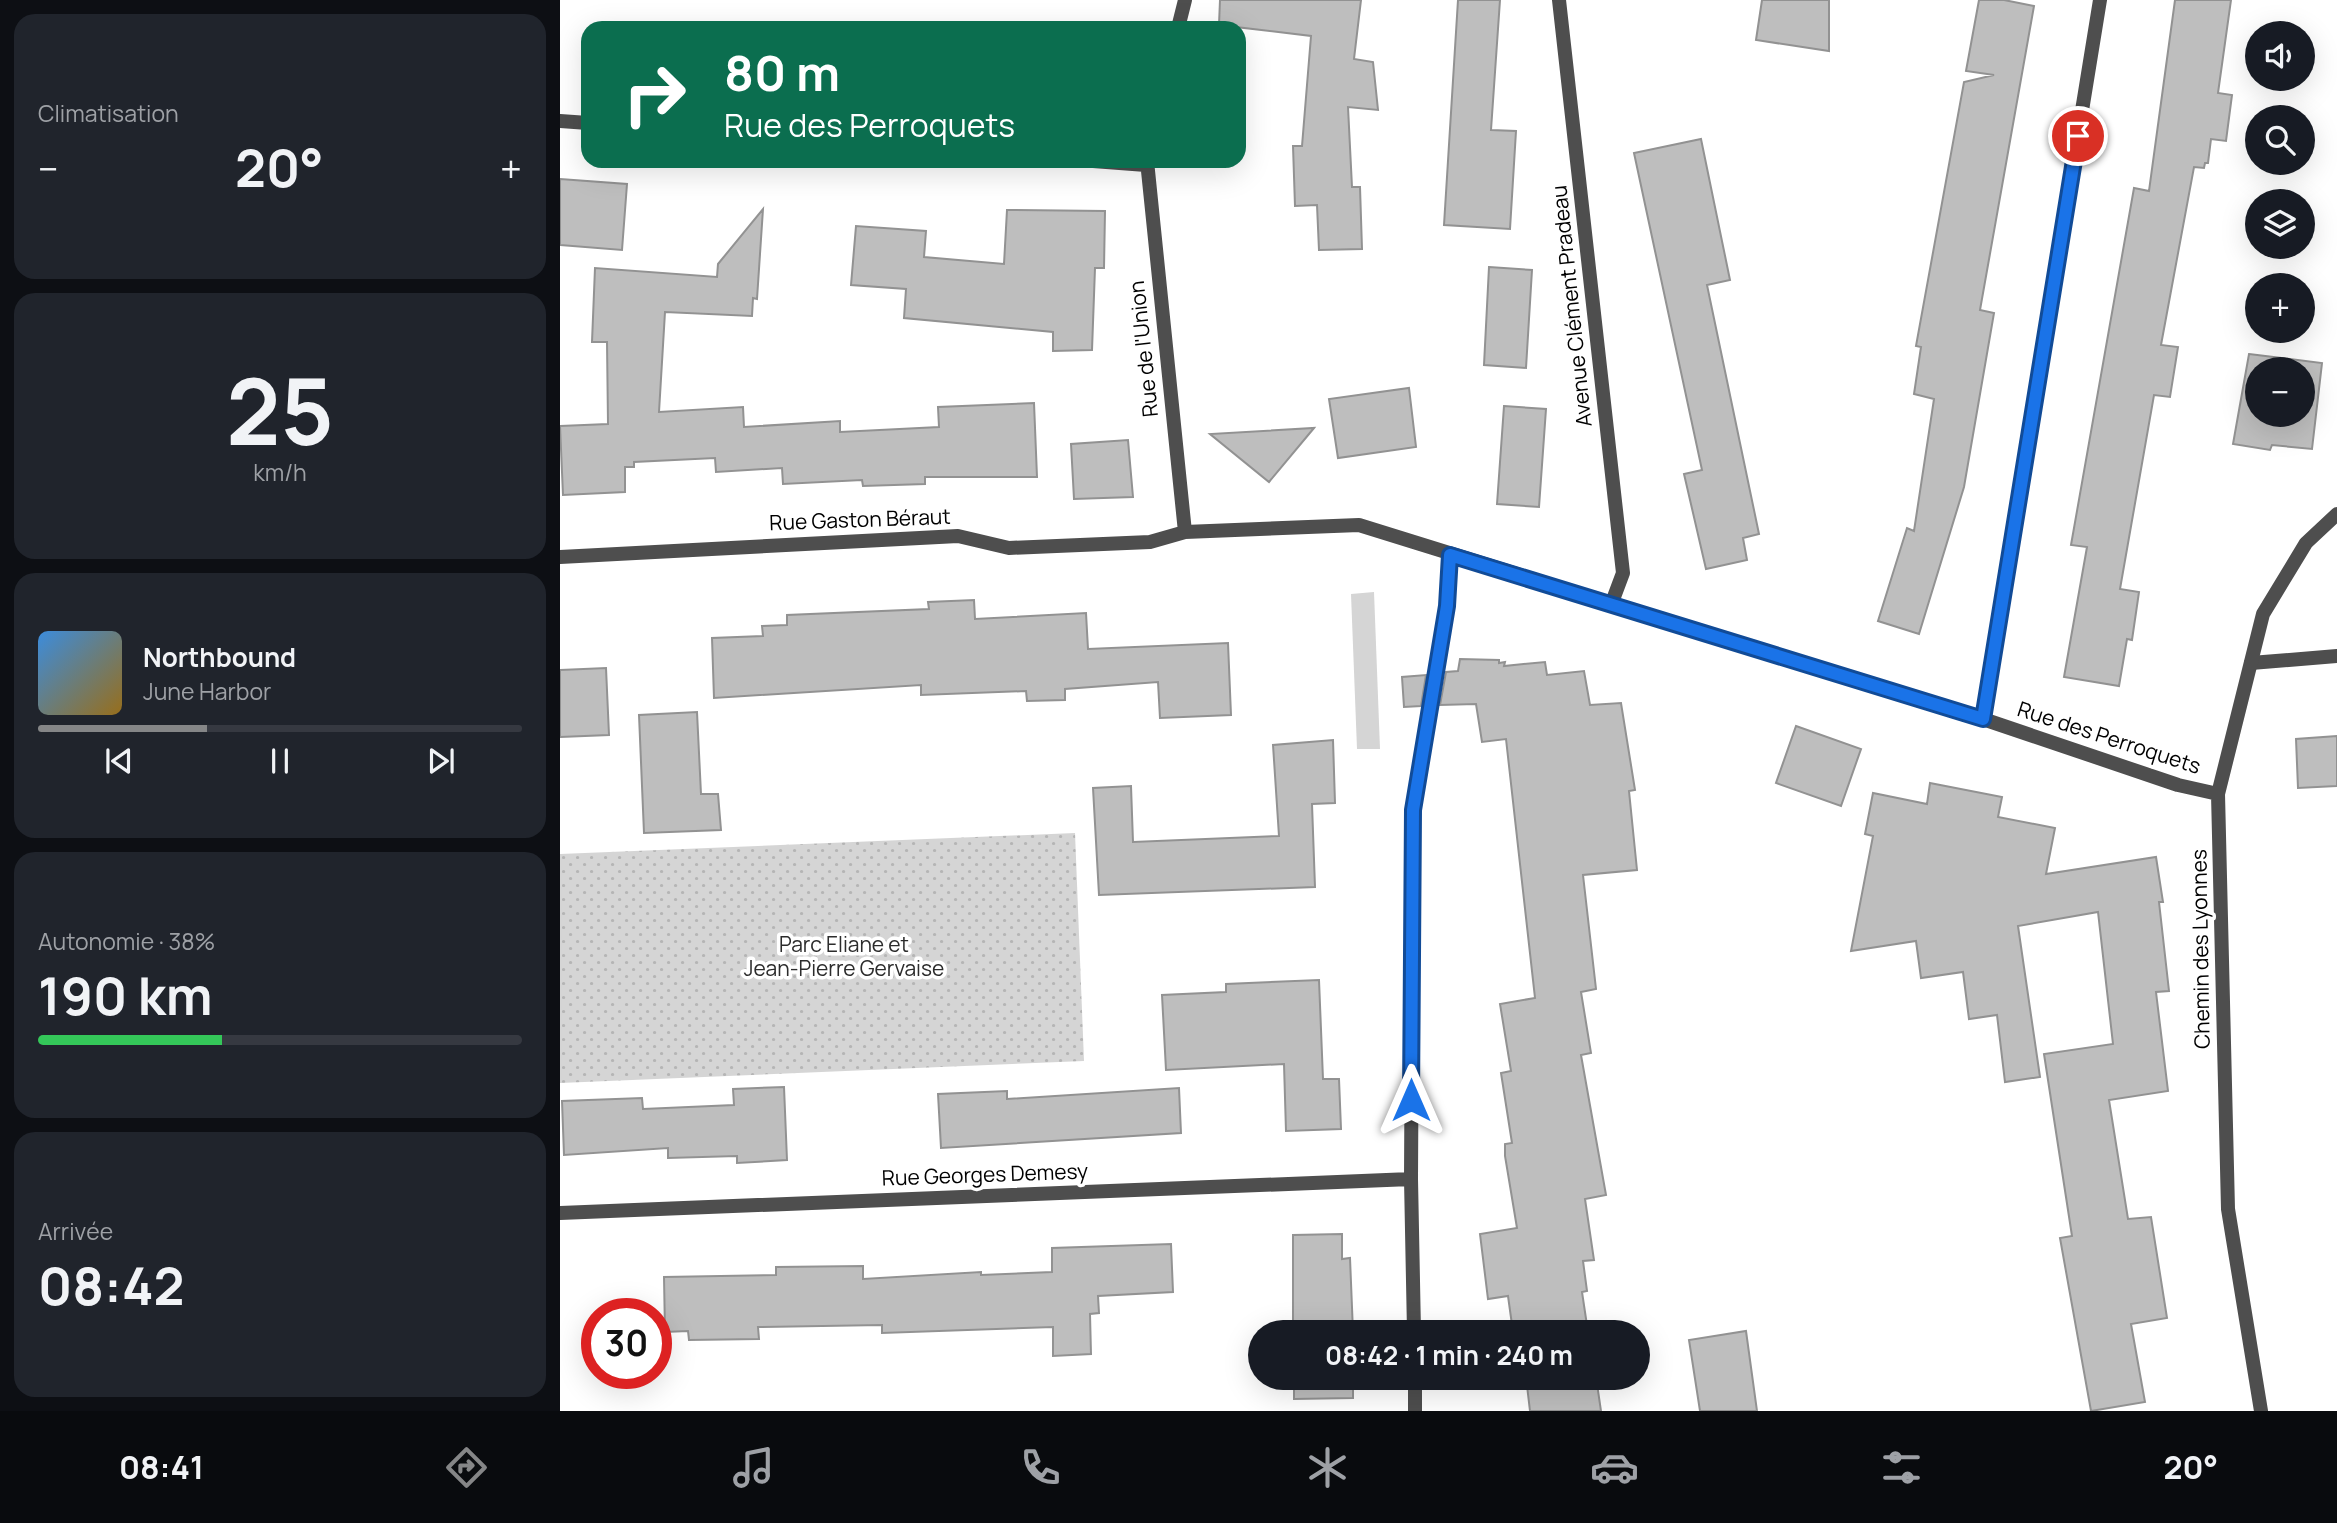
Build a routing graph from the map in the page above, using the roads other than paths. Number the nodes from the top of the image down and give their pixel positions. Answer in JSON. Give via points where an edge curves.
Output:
{"nodes":[{"id":1,"x":1185,"y":0,"type":"edge"},
{"id":2,"x":1559,"y":0,"type":"edge"},
{"id":3,"x":2100,"y":0,"type":"edge"},
{"id":4,"x":1180,"y":21,"type":"edge"},
{"id":5,"x":560,"y":121,"type":"edge"},
{"id":6,"x":581,"y":122,"type":"edge"},
{"id":7,"x":1147,"y":168,"type":"edge"},
{"id":8,"x":2337,"y":514,"type":"edge"},
{"id":9,"x":1185,"y":532,"type":"junction"},
{"id":10,"x":1450,"y":555,"type":"junction"},
{"id":11,"x":560,"y":557,"type":"edge"},
{"id":12,"x":1611,"y":605,"type":"junction"},
{"id":13,"x":2337,"y":656,"type":"edge"},
{"id":14,"x":2251,"y":663,"type":"junction"},
{"id":15,"x":1983,"y":719,"type":"junction"},
{"id":16,"x":2218,"y":794,"type":"junction"},
{"id":17,"x":1411,"y":1180,"type":"junction"},
{"id":18,"x":560,"y":1213,"type":"edge"},
{"id":19,"x":1414,"y":1320,"type":"edge"},
{"id":20,"x":1415,"y":1390,"type":"edge"},
{"id":21,"x":1415,"y":1411,"type":"edge"},
{"id":22,"x":2261,"y":1411,"type":"edge"}],
"edges":[{"from":1,"to":4,"type":"street"},
{"from":2,"to":12,"type":"street","name":"Avenue Clément Pradeau","via":[[1623,573]]},
{"from":3,"to":15,"type":"street"},
{"from":5,"to":6,"type":"street"},
{"from":7,"to":9,"type":"street","name":"Rue de l'Union"},
{"from":8,"to":14,"type":"street","name":"Chemin des Lyonnes","via":[[2306,543],[2263,614]]},
{"from":9,"to":10,"type":"street","name":"Rue Gaston Béraut","via":[[1359,525]]},
{"from":9,"to":11,"type":"street","name":"Rue Gaston Béraut","via":[[1150,542],[1009,548],[958,537]]},
{"from":10,"to":12,"type":"street","name":"Rue des Perroquets"},
{"from":10,"to":17,"type":"street","via":[[1447,606],[1413,810]]},
{"from":12,"to":15,"type":"street","name":"Rue des Perroquets"},
{"from":13,"to":14,"type":"street"},
{"from":14,"to":16,"type":"street","name":"Chemin des Lyonnes"},
{"from":15,"to":16,"type":"street","name":"Rue des Perroquets","via":[[2178,785]]},
{"from":16,"to":22,"type":"street","name":"Chemin des Lyonnes","via":[[2228,1209]]},
{"from":17,"to":18,"type":"street","name":"Rue Georges Demesy"},
{"from":17,"to":19,"type":"street"},
{"from":20,"to":21,"type":"street"}]}
